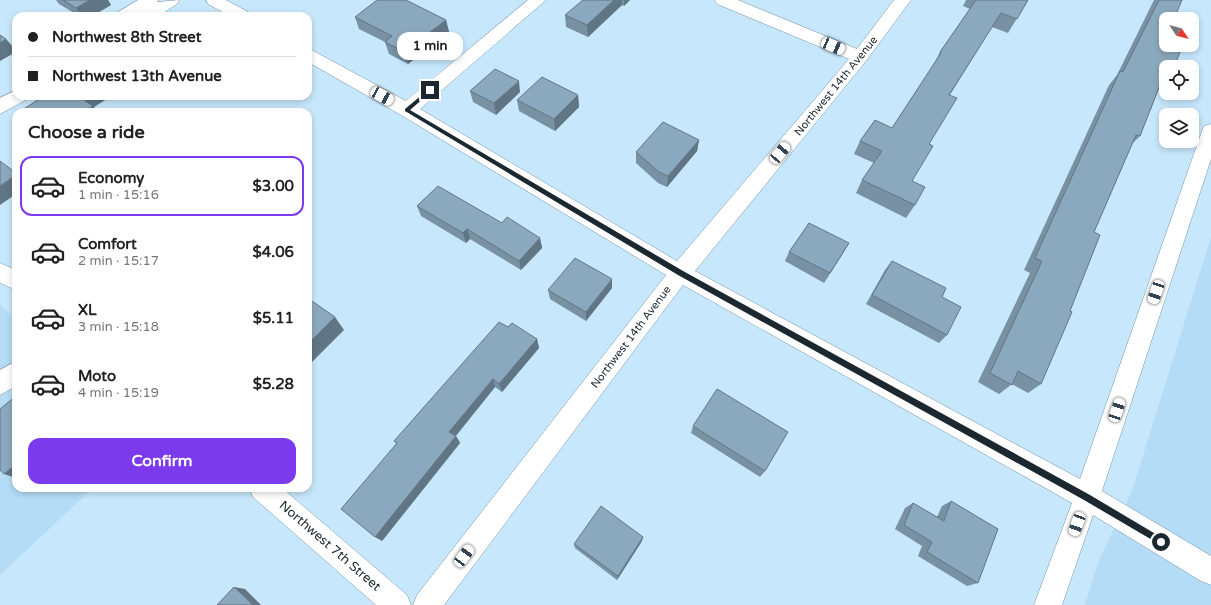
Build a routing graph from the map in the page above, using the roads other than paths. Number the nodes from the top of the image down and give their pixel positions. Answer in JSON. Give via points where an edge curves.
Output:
{"nodes":[{"id":1,"x":150,"y":0,"type":"edge"},
{"id":2,"x":170,"y":0,"type":"edge"},
{"id":3,"x":214,"y":0,"type":"edge"},
{"id":4,"x":538,"y":0,"type":"edge"},
{"id":5,"x":723,"y":0,"type":"edge"},
{"id":6,"x":904,"y":0,"type":"edge"},
{"id":7,"x":130,"y":12,"type":"edge"},
{"id":8,"x":152,"y":12,"type":"edge"},
{"id":9,"x":235,"y":12,"type":"edge"},
{"id":10,"x":312,"y":56,"type":"edge"},
{"id":11,"x":860,"y":57,"type":"junction"},
{"id":12,"x":12,"y":82,"type":"edge"},
{"id":13,"x":0,"y":90,"type":"edge"},
{"id":14,"x":12,"y":100,"type":"edge"},
{"id":15,"x":0,"y":107,"type":"edge"},
{"id":16,"x":407,"y":110,"type":"junction"},
{"id":17,"x":1211,"y":131,"type":"edge"},
{"id":18,"x":0,"y":272,"type":"edge"},
{"id":19,"x":680,"y":273,"type":"junction"},
{"id":20,"x":12,"y":278,"type":"edge"},
{"id":21,"x":12,"y":375,"type":"edge"},
{"id":22,"x":0,"y":384,"type":"edge"},
{"id":23,"x":267,"y":492,"type":"edge"},
{"id":24,"x":1087,"y":497,"type":"junction"},
{"id":25,"x":1211,"y":571,"type":"edge"},
{"id":26,"x":397,"y":605,"type":"edge"},
{"id":27,"x":427,"y":605,"type":"edge"},
{"id":28,"x":1048,"y":605,"type":"edge"}],
"edges":[{"from":1,"to":7,"type":"street"},
{"from":2,"to":8,"type":"street"},
{"from":3,"to":9,"type":"street"},
{"from":4,"to":16,"type":"street"},
{"from":5,"to":11,"type":"street"},
{"from":6,"to":11,"type":"street","name":"Northwest 14th Avenue"},
{"from":10,"to":16,"type":"street"},
{"from":11,"to":19,"type":"street","name":"Northwest 14th Avenue"},
{"from":12,"to":13,"type":"street"},
{"from":14,"to":15,"type":"street"},
{"from":16,"to":19,"type":"street"},
{"from":17,"to":24,"type":"street"},
{"from":18,"to":20,"type":"street"},
{"from":19,"to":24,"type":"street"},
{"from":19,"to":27,"type":"street","name":"Northwest 14th Avenue"},
{"from":21,"to":22,"type":"street"},
{"from":23,"to":26,"type":"street","name":"Northwest 7th Street"},
{"from":24,"to":25,"type":"street"},
{"from":24,"to":28,"type":"street"}]}
